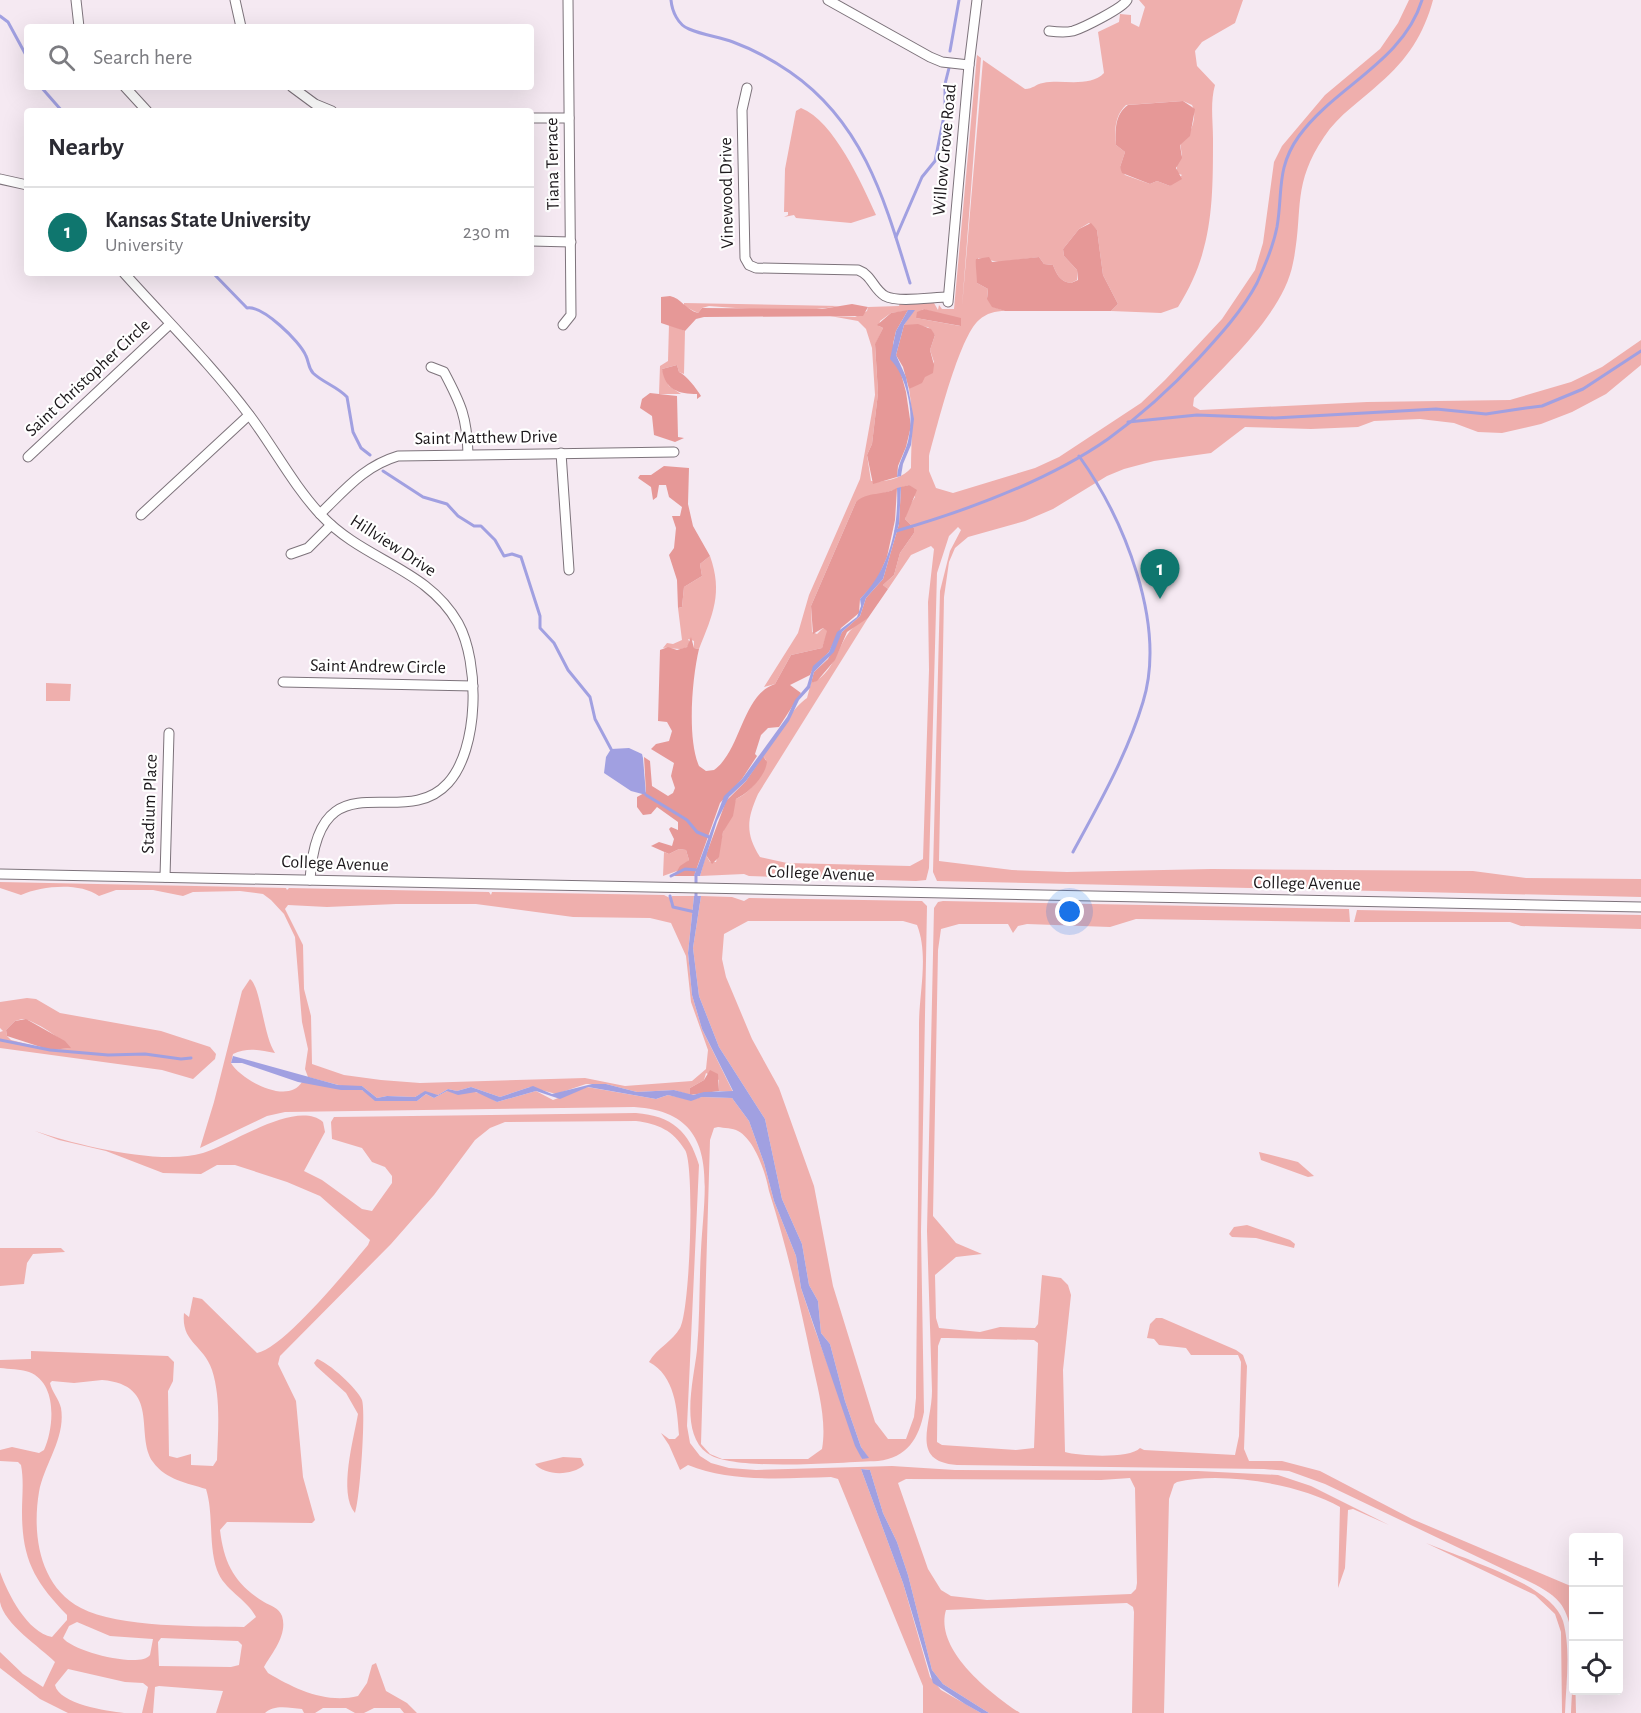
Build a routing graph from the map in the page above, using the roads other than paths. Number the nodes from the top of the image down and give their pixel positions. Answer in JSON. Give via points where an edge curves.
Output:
{"nodes":[{"id":1,"x":76,"y":0,"type":"edge"},
{"id":2,"x":235,"y":0,"type":"edge"},
{"id":3,"x":568,"y":0,"type":"edge"},
{"id":4,"x":828,"y":0,"type":"edge"},
{"id":5,"x":977,"y":0,"type":"edge"},
{"id":6,"x":1127,"y":0,"type":"edge"},
{"id":7,"x":79,"y":24,"type":"edge"},
{"id":8,"x":240,"y":24,"type":"edge"},
{"id":9,"x":1049,"y":31,"type":"dead end"},
{"id":10,"x":969,"y":65,"type":"junction"},
{"id":11,"x":747,"y":88,"type":"dead end"},
{"id":12,"x":128,"y":90,"type":"edge"},
{"id":13,"x":296,"y":90,"type":"edge"},
{"id":14,"x":144,"y":108,"type":"edge"},
{"id":15,"x":325,"y":108,"type":"edge"},
{"id":16,"x":534,"y":118,"type":"edge"},
{"id":17,"x":569,"y":118,"type":"junction"},
{"id":18,"x":0,"y":179,"type":"edge"},
{"id":19,"x":24,"y":184,"type":"edge"},
{"id":20,"x":534,"y":242,"type":"edge"},
{"id":21,"x":571,"y":242,"type":"junction"},
{"id":22,"x":127,"y":276,"type":"edge"},
{"id":23,"x":948,"y":300,"type":"joint"},
{"id":24,"x":171,"y":324,"type":"junction"},
{"id":25,"x":563,"y":325,"type":"dead end"},
{"id":26,"x":431,"y":367,"type":"dead end"},
{"id":27,"x":249,"y":415,"type":"junction"},
{"id":28,"x":674,"y":452,"type":"dead end"},
{"id":29,"x":561,"y":453,"type":"junction"},
{"id":30,"x":468,"y":454,"type":"junction"},
{"id":31,"x":28,"y":457,"type":"dead end"},
{"id":32,"x":141,"y":514,"type":"dead end"},
{"id":33,"x":320,"y":514,"type":"junction"},
{"id":34,"x":331,"y":525,"type":"junction"},
{"id":35,"x":291,"y":554,"type":"dead end"},
{"id":36,"x":569,"y":570,"type":"dead end"},
{"id":37,"x":284,"y":682,"type":"dead end"},
{"id":38,"x":472,"y":686,"type":"junction"},
{"id":39,"x":169,"y":733,"type":"dead end"},
{"id":40,"x":0,"y":874,"type":"edge"},
{"id":41,"x":165,"y":877,"type":"junction"},
{"id":42,"x":310,"y":880,"type":"junction"},
{"id":43,"x":1641,"y":907,"type":"edge"}],
"edges":[{"from":1,"to":7,"type":"street"},
{"from":2,"to":8,"type":"street"},
{"from":3,"to":17,"type":"street","name":"Tiana Terrace"},
{"from":4,"to":10,"type":"street","via":[[930,57]]},
{"from":5,"to":10,"type":"street","name":"Willow Grove Road"},
{"from":6,"to":9,"type":"street","via":[[1119,9],[1082,28]]},
{"from":10,"to":23,"type":"street","name":"Willow Grove Road"},
{"from":11,"to":23,"type":"street","name":"Vinewood Drive","via":[[742,110],[744,258],[749,265],[858,270],[868,274],[885,296]]},
{"from":12,"to":14,"type":"street"},
{"from":13,"to":15,"type":"street"},
{"from":16,"to":17,"type":"street"},
{"from":17,"to":21,"type":"street","name":"Tiana Terrace"},
{"from":18,"to":19,"type":"street"},
{"from":20,"to":21,"type":"street"},
{"from":21,"to":25,"type":"street","name":"Tiana Terrace","via":[[571,315]]},
{"from":22,"to":24,"type":"street","name":"Hillview Drive"},
{"from":24,"to":27,"type":"street","name":"Hillview Drive"},
{"from":24,"to":31,"type":"street","name":"Saint Christopher Circle"},
{"from":26,"to":30,"type":"street","via":[[444,372],[461,405]]},
{"from":27,"to":32,"type":"street"},
{"from":27,"to":33,"type":"street","name":"Hillview Drive"},
{"from":28,"to":29,"type":"street","name":"Saint Matthew Drive"},
{"from":29,"to":30,"type":"street","name":"Saint Matthew Drive"},
{"from":29,"to":36,"type":"street"},
{"from":30,"to":33,"type":"street","name":"Saint Matthew Drive","via":[[398,456],[380,461]]},
{"from":33,"to":34,"type":"street","name":"Hillview Drive"},
{"from":34,"to":35,"type":"street","via":[[308,548]]},
{"from":34,"to":38,"type":"street","name":"Hillview Drive","via":[[375,557],[416,578],[448,607],[468,645]]},
{"from":37,"to":38,"type":"street","name":"Saint Andrew Circle"},
{"from":38,"to":42,"type":"street","name":"Hillview Drive","via":[[468,743],[454,776],[440,792],[424,798],[405,802],[362,801],[331,816],[318,833]]},
{"from":39,"to":41,"type":"street","name":"Stadium Place"},
{"from":40,"to":41,"type":"street","name":"College Avenue"},
{"from":41,"to":42,"type":"street","name":"College Avenue"},
{"from":42,"to":43,"type":"street","name":"College Avenue"}]}
